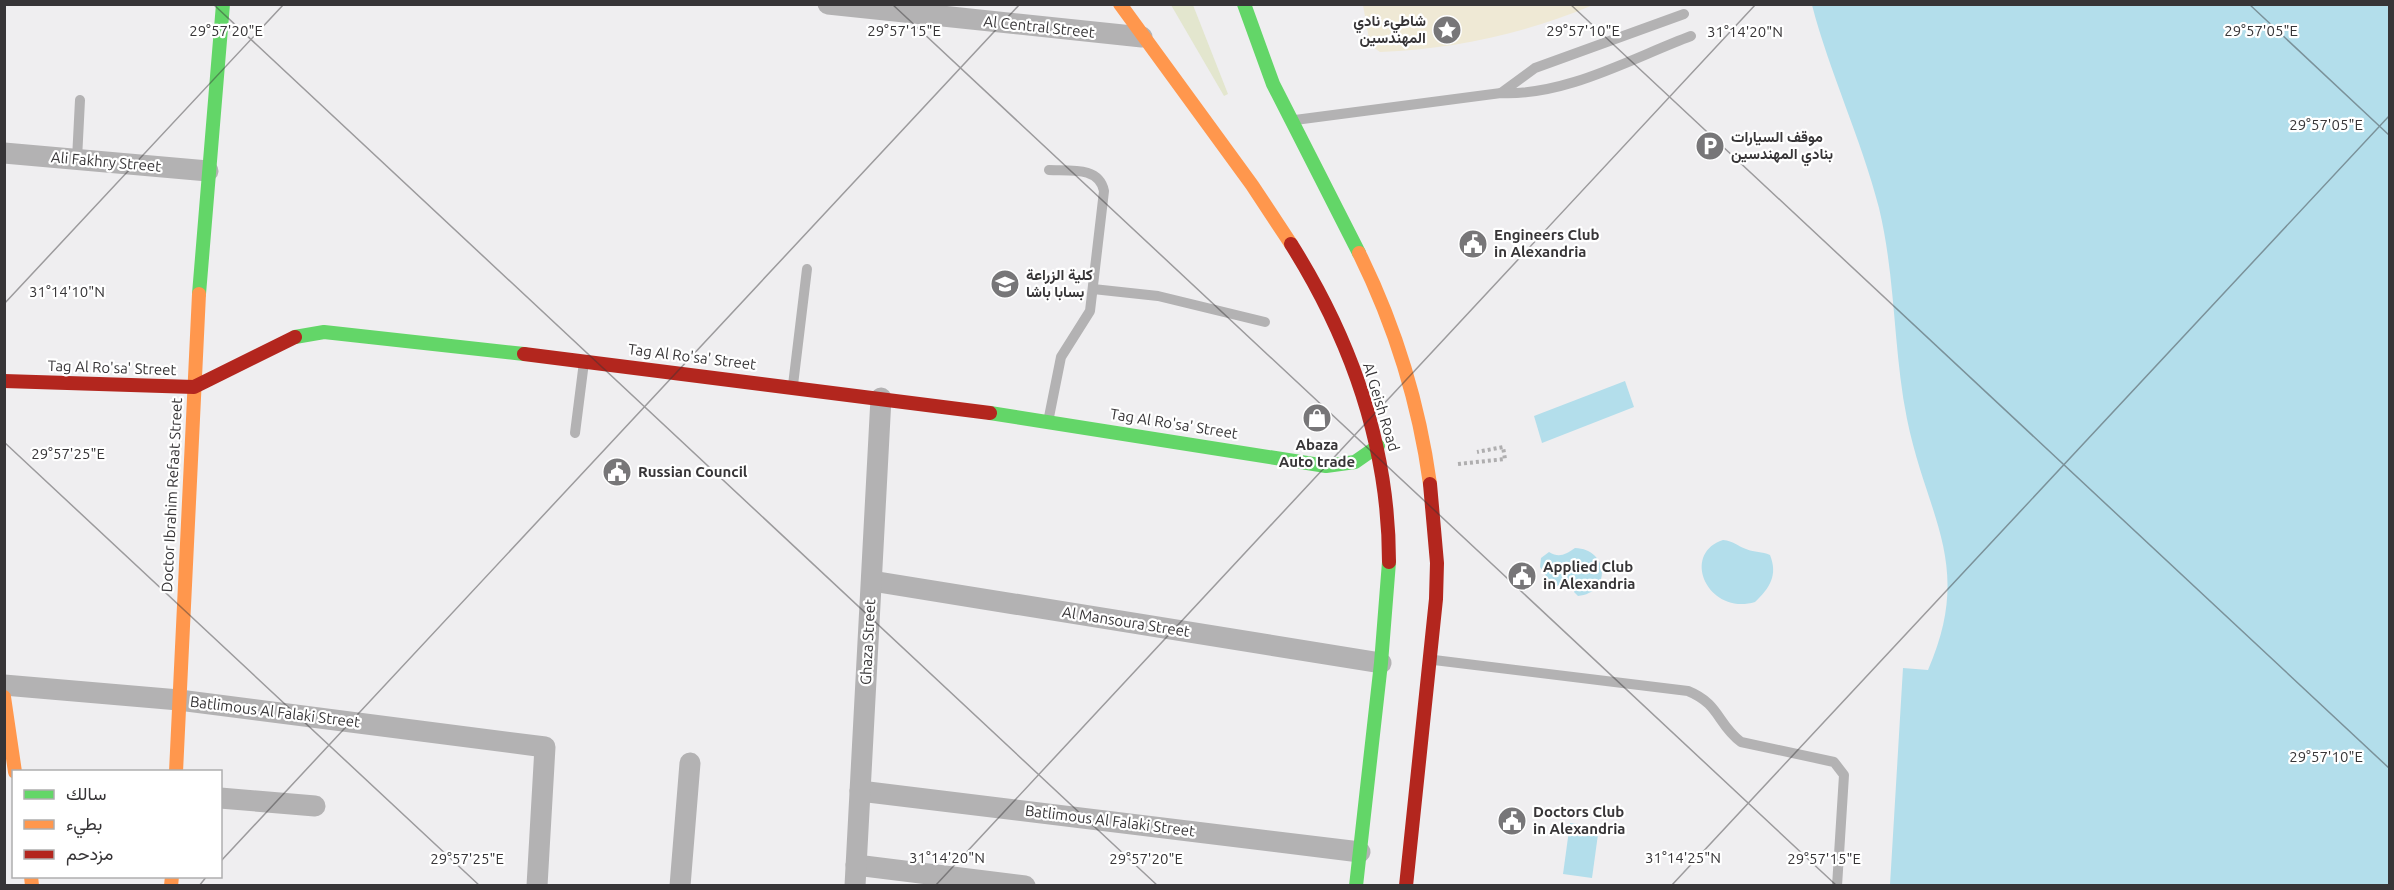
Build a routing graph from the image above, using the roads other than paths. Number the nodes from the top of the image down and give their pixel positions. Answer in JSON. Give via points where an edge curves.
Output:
{"nodes":[{"id":1,"x":223,"y":4,"type":"edge"},
{"id":2,"x":828,"y":4,"type":"edge"},
{"id":3,"x":1120,"y":4,"type":"edge"},
{"id":4,"x":1137,"y":4,"type":"edge"},
{"id":5,"x":1244,"y":4,"type":"edge"},
{"id":6,"x":1684,"y":14,"type":"dead end"},
{"id":7,"x":1234,"y":21,"type":"dead end"},
{"id":8,"x":1691,"y":36,"type":"dead end"},
{"id":9,"x":1142,"y":37,"type":"junction"},
{"id":10,"x":1261,"y":57,"type":"junction"},
{"id":11,"x":1501,"y":93,"type":"junction"},
{"id":12,"x":80,"y":100,"type":"dead end"},
{"id":13,"x":1290,"y":121,"type":"junction"},
{"id":14,"x":4,"y":153,"type":"edge"},
{"id":15,"x":76,"y":159,"type":"junction"},
{"id":16,"x":1049,"y":170,"type":"dead end"},
{"id":17,"x":208,"y":171,"type":"junction"},
{"id":18,"x":807,"y":269,"type":"dead end"},
{"id":19,"x":1093,"y":290,"type":"junction"},
{"id":20,"x":1265,"y":322,"type":"dead end"},
{"id":21,"x":584,"y":360,"type":"junction"},
{"id":22,"x":4,"y":381,"type":"edge"},
{"id":23,"x":194,"y":387,"type":"junction"},
{"id":24,"x":793,"y":387,"type":"junction"},
{"id":25,"x":881,"y":398,"type":"junction"},
{"id":26,"x":1048,"y":420,"type":"junction"},
{"id":27,"x":575,"y":433,"type":"dead end"},
{"id":28,"x":1378,"y":446,"type":"junction"},
{"id":29,"x":872,"y":581,"type":"junction"},
{"id":30,"x":1431,"y":660,"type":"junction"},
{"id":31,"x":1381,"y":663,"type":"junction"},
{"id":32,"x":4,"y":685,"type":"edge"},
{"id":33,"x":4,"y":697,"type":"edge"},
{"id":34,"x":179,"y":700,"type":"junction"},
{"id":35,"x":690,"y":763,"type":"dead end"},
{"id":36,"x":15,"y":770,"type":"edge"},
{"id":37,"x":176,"y":770,"type":"edge"},
{"id":38,"x":860,"y":791,"type":"junction"},
{"id":39,"x":222,"y":798,"type":"edge"},
{"id":40,"x":315,"y":806,"type":"dead end"},
{"id":41,"x":1360,"y":852,"type":"junction"},
{"id":42,"x":856,"y":875,"type":"edge"},
{"id":43,"x":537,"y":885,"type":"edge"},
{"id":44,"x":680,"y":885,"type":"edge"},
{"id":45,"x":1025,"y":885,"type":"edge"},
{"id":46,"x":1356,"y":885,"type":"edge"},
{"id":47,"x":1406,"y":885,"type":"edge"},
{"id":48,"x":1837,"y":885,"type":"edge"}],
"edges":[{"from":1,"to":17,"type":"main road","name":"Doctor Ibrahim Refaat Street"},
{"from":2,"to":9,"type":"street","name":"Al Central Street"},
{"from":3,"to":9,"type":"main road","name":"Al Geish Road"},
{"from":4,"to":9,"type":"main road"},
{"from":5,"to":10,"type":"main road","name":"Al Geish Road"},
{"from":6,"to":11,"type":"lane","via":[[1535,68]]},
{"from":7,"to":10,"type":"main road"},
{"from":8,"to":11,"type":"lane","via":[[1572,82]]},
{"from":9,"to":28,"type":"main road","name":"Al Geish Road","via":[[1294,248],[1344,345]]},
{"from":10,"to":13,"type":"main road","name":"Al Geish Road"},
{"from":11,"to":13,"type":"lane"},
{"from":12,"to":15,"type":"lane"},
{"from":13,"to":30,"type":"main road","name":"Al Geish Road","via":[[1385,309],[1417,409],[1434,512],[1437,575]]},
{"from":14,"to":15,"type":"street","name":"Ali Fakhry Street"},
{"from":15,"to":17,"type":"street","name":"Ali Fakhry Street"},
{"from":16,"to":19,"type":"lane","via":[[1092,173],[1102,183]]},
{"from":17,"to":23,"type":"main road","name":"Doctor Ibrahim Refaat Street"},
{"from":18,"to":24,"type":"lane"},
{"from":19,"to":20,"type":"lane","via":[[1158,296]]},
{"from":19,"to":26,"type":"lane","via":[[1086,320],[1061,357]]},
{"from":21,"to":23,"type":"main road","name":"Tag Al Ro'sa' Street","via":[[324,332],[299,335]]},
{"from":21,"to":24,"type":"main road","name":"Tag Al Ro'sa' Street"},
{"from":21,"to":27,"type":"lane"},
{"from":22,"to":23,"type":"main road","name":"Tag Al Ro'sa' Street"},
{"from":23,"to":34,"type":"main road","name":"Doctor Ibrahim Refaat Street"},
{"from":24,"to":25,"type":"main road","name":"Tag Al Ro'sa' Street"},
{"from":25,"to":26,"type":"main road","name":"Tag Al Ro'sa' Street"},
{"from":25,"to":29,"type":"street","name":"Ghaza Street"},
{"from":26,"to":28,"type":"main road","name":"Tag Al Ro'sa' Street","via":[[1326,466],[1346,466],[1365,459]]},
{"from":28,"to":31,"type":"main road","name":"Al Geish Road","via":[[1389,543],[1389,593]]},
{"from":29,"to":31,"type":"street","name":"Al Mansoura Street"},
{"from":29,"to":38,"type":"street","name":"Ghaza Street"},
{"from":30,"to":47,"type":"main road","name":"Al Geish Road"},
{"from":30,"to":48,"type":"lane","via":[[1688,691],[1713,705],[1741,742],[1834,762],[1844,775]]},
{"from":31,"to":41,"type":"main road","name":"Al Geish Road"},
{"from":32,"to":34,"type":"street","name":"Batlimous Al Falaki Street"},
{"from":33,"to":36,"type":"main road"},
{"from":34,"to":37,"type":"main road","name":"Doctor Ibrahim Refaat Street"},
{"from":34,"to":43,"type":"street","name":"Batlimous Al Falaki Street","via":[[545,747]]},
{"from":35,"to":44,"type":"street"},
{"from":38,"to":41,"type":"street","name":"Batlimous Al Falaki Street"},
{"from":38,"to":42,"type":"street","name":"Ghaza Street"},
{"from":39,"to":40,"type":"street"},
{"from":41,"to":46,"type":"main road","name":"Al Geish Road"},
{"from":42,"to":45,"type":"street"}]}
